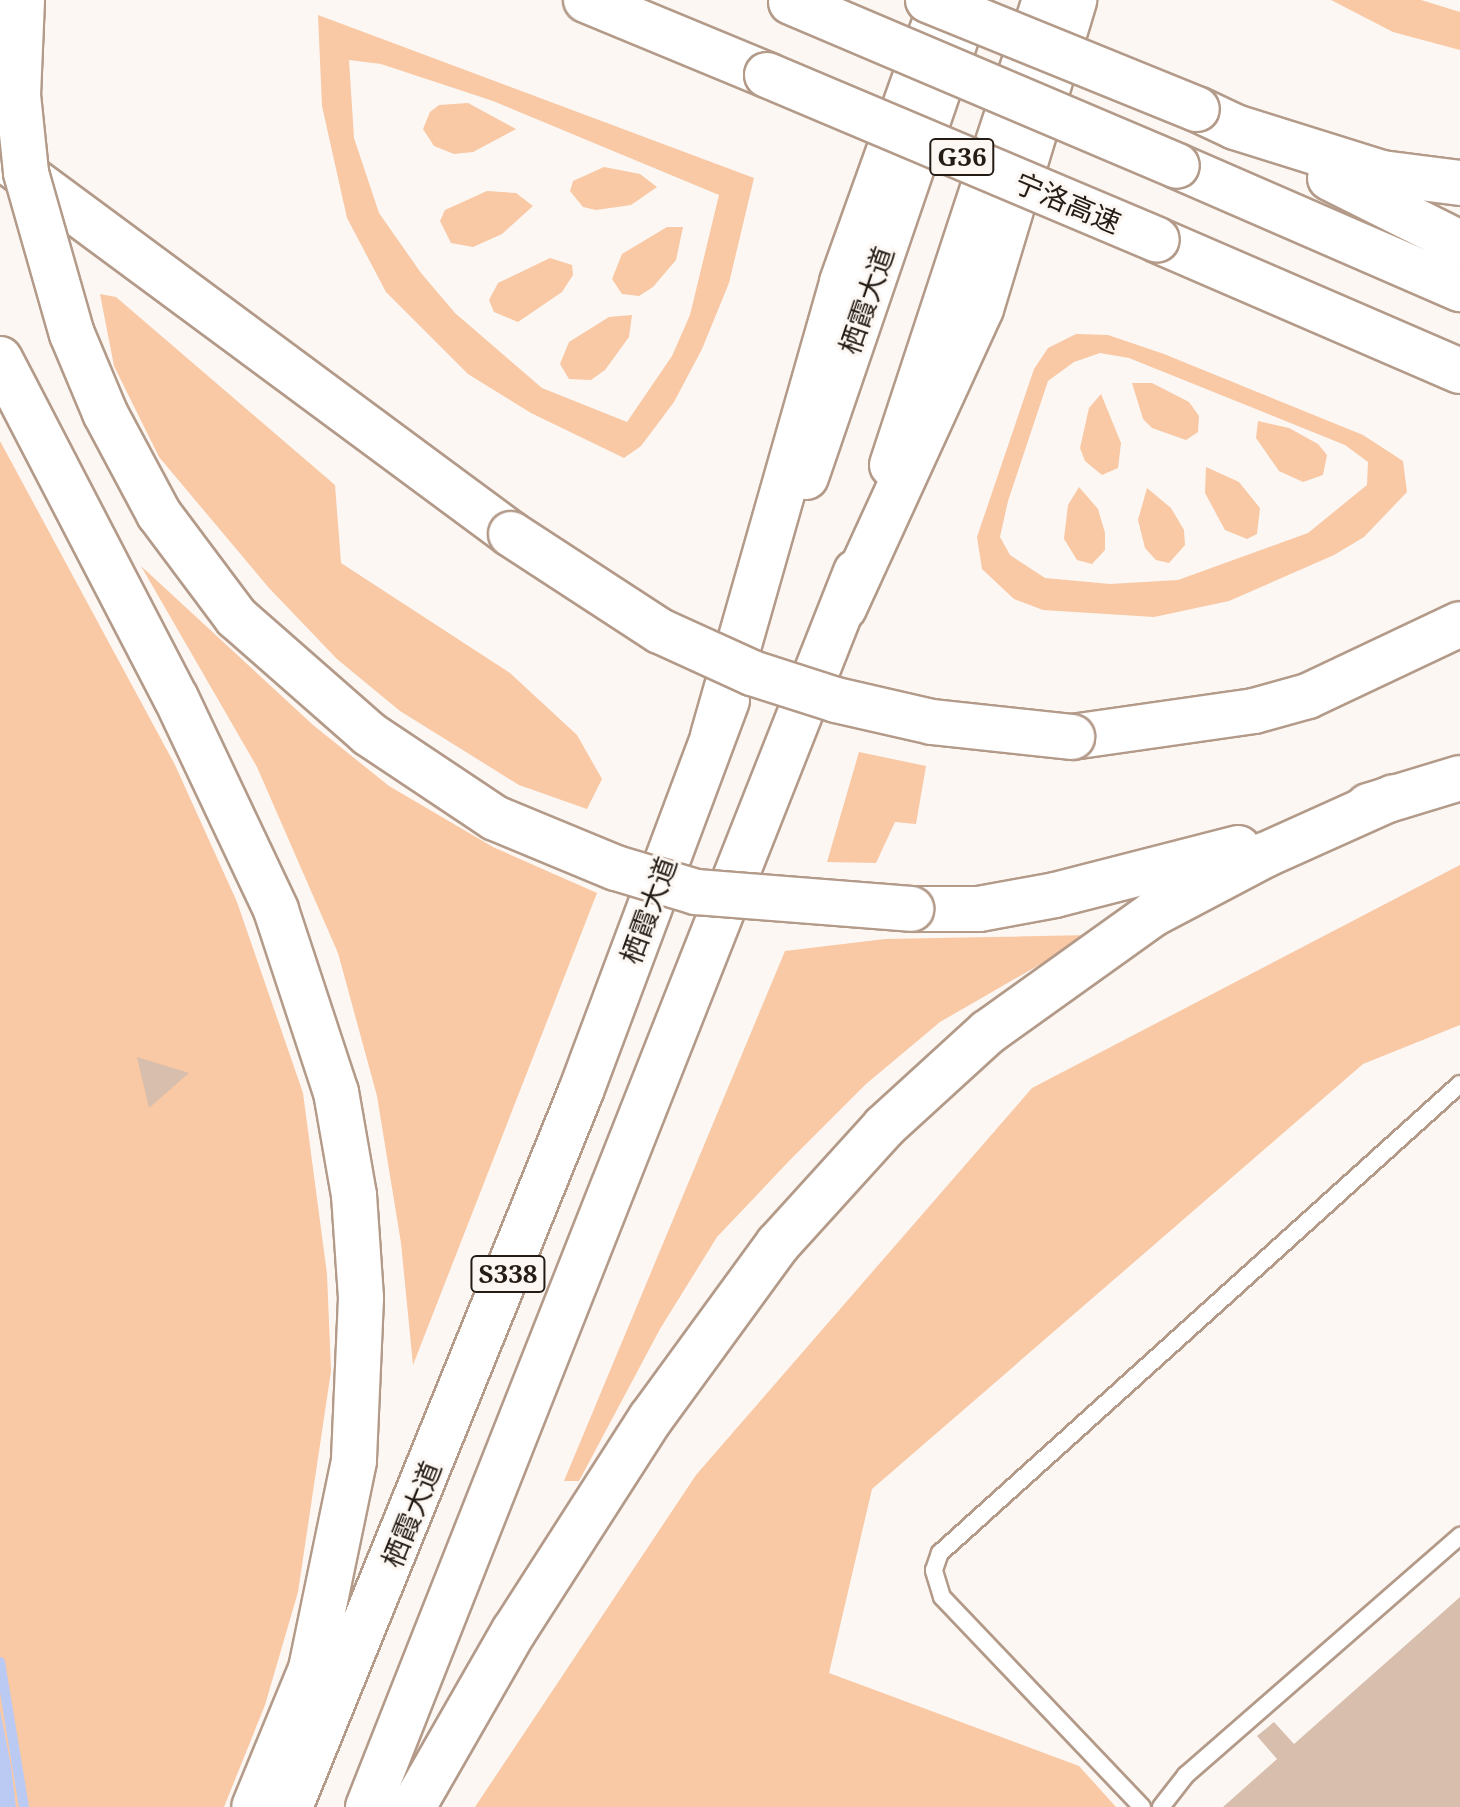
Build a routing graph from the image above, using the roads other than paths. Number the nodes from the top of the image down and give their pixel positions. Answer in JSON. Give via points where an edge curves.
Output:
{"nodes":[{"id":1,"x":22,"y":0,"type":"edge"},
{"id":2,"x":586,"y":0,"type":"edge"},
{"id":3,"x":928,"y":0,"type":"edge"},
{"id":4,"x":943,"y":0,"type":"edge"},
{"id":5,"x":969,"y":0,"type":"edge"},
{"id":6,"x":1045,"y":0,"type":"edge"},
{"id":7,"x":1074,"y":0,"type":"edge"},
{"id":8,"x":788,"y":1,"type":"edge"},
{"id":9,"x":1216,"y":118,"type":"junction"},
{"id":10,"x":0,"y":156,"type":"edge"},
{"id":11,"x":1460,"y":183,"type":"edge"},
{"id":12,"x":1460,"y":243,"type":"edge"},
{"id":13,"x":1460,"y":289,"type":"edge"},
{"id":14,"x":0,"y":359,"type":"edge"},
{"id":15,"x":1460,"y":371,"type":"edge"},
{"id":16,"x":844,"y":608,"type":"junction"},
{"id":17,"x":1460,"y":624,"type":"edge"},
{"id":18,"x":713,"y":736,"type":"junction"},
{"id":19,"x":1460,"y":778,"type":"edge"},
{"id":20,"x":1394,"y":797,"type":"junction"},
{"id":21,"x":1460,"y":1084,"type":"edge"},
{"id":22,"x":1460,"y":1536,"type":"edge"},
{"id":23,"x":254,"y":1807,"type":"edge"},
{"id":24,"x":290,"y":1807,"type":"edge"},
{"id":25,"x":368,"y":1807,"type":"edge"},
{"id":26,"x":413,"y":1807,"type":"edge"},
{"id":27,"x":1142,"y":1807,"type":"edge"},
{"id":28,"x":1161,"y":1807,"type":"edge"}],
"edges":[{"from":1,"to":20,"type":"highway","bridge":true,"via":[[18,95],[26,173],[72,334],[105,413],[159,514],[236,617],[369,734],[495,818],[616,868],[696,892],[911,909],[979,909],[1206,858]]},
{"from":2,"to":15,"type":"highway","name":"宁洛高速","number":"G36","bridge":true},
{"from":3,"to":9,"type":"highway","bridge":true},
{"from":4,"to":18,"type":"highway","via":[[842,282]]},
{"from":5,"to":18,"type":"highway","name":"栖霞大道"},
{"from":6,"to":16,"type":"highway"},
{"from":7,"to":16,"type":"highway","via":[[981,309]]},
{"from":8,"to":13,"type":"highway","bridge":true},
{"from":9,"to":11,"type":"highway","via":[[1382,173]]},
{"from":9,"to":12,"type":"highway"},
{"from":10,"to":17,"type":"highway","bridge":true,"via":[[511,534],[660,631],[752,673],[836,700],[932,722],[1072,737],[1254,711],[1308,696]]},
{"from":14,"to":23,"type":"highway","via":[[176,698],[276,910],[331,1077],[351,1181],[361,1298],[354,1461],[311,1669]]},
{"from":16,"to":25,"type":"highway","number":"S338"},
{"from":18,"to":24,"type":"highway","name":"栖霞大道","number":"S338","via":[[581,1091]]},
{"from":19,"to":20,"type":"highway"},
{"from":20,"to":26,"type":"highway","via":[[1265,855],[1153,914],[988,1032],[884,1127],[778,1244],[651,1418],[514,1631]]},
{"from":21,"to":27,"type":"lane","via":[[940,1553],[934,1570],[942,1597]]},
{"from":22,"to":28,"type":"lane","via":[[1186,1775]]}]}
